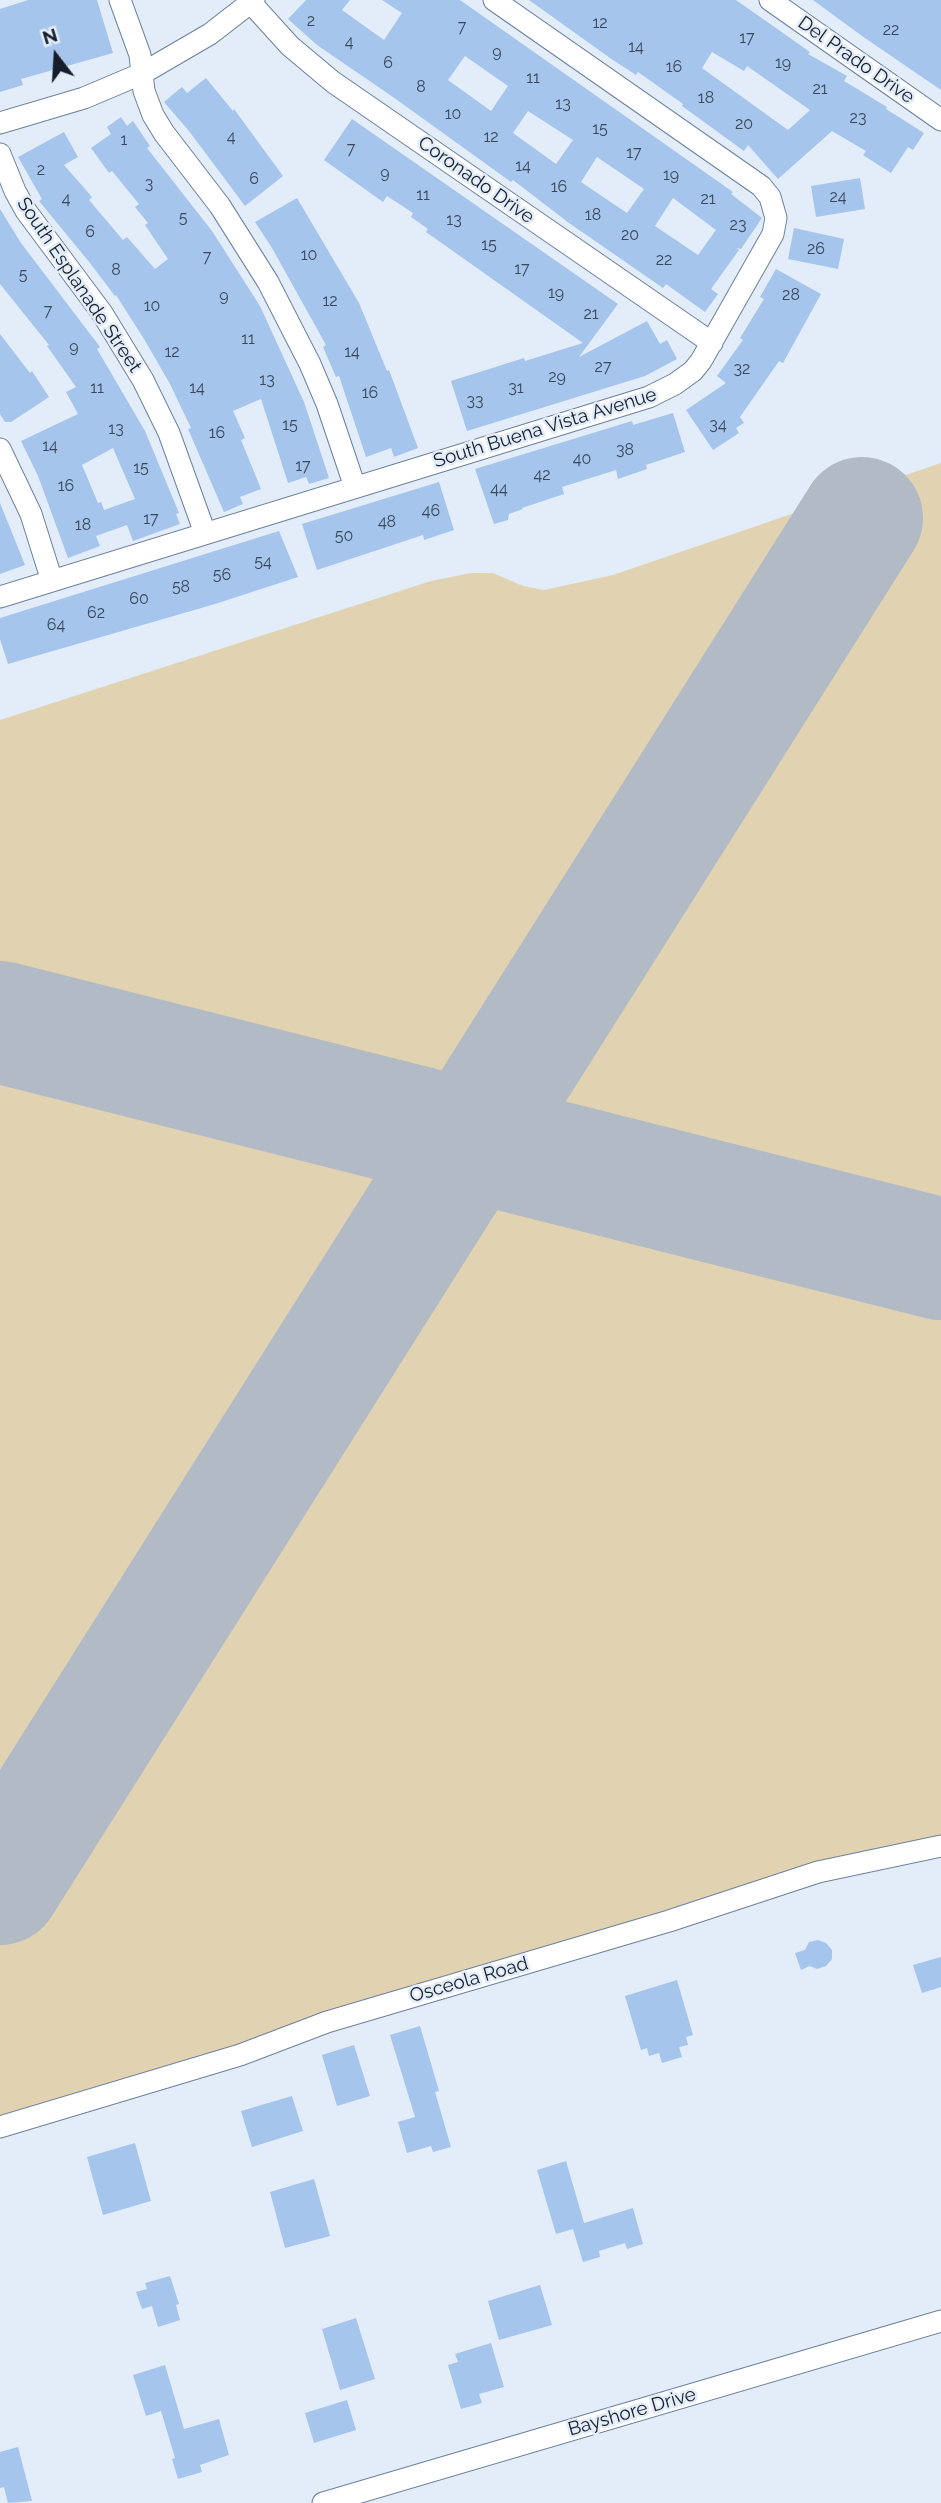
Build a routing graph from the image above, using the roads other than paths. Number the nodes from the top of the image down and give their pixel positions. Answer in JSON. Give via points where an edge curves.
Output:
{"nodes":[{"id":1,"x":120,"y":0,"type":"edge"},
{"id":2,"x":494,"y":0,"type":"edge"},
{"id":3,"x":770,"y":0,"type":"edge"},
{"id":4,"x":252,"y":1,"type":"edge"},
{"id":5,"x":143,"y":73,"type":"junction"},
{"id":6,"x":941,"y":120,"type":"edge"},
{"id":7,"x":0,"y":123,"type":"edge"},
{"id":8,"x":0,"y":154,"type":"edge"},
{"id":9,"x":712,"y":343,"type":"junction"},
{"id":10,"x":0,"y":449,"type":"edge"},
{"id":11,"x":355,"y":487,"type":"junction"},
{"id":12,"x":205,"y":533,"type":"junction"},
{"id":13,"x":52,"y":581,"type":"junction"},
{"id":14,"x":0,"y":597,"type":"edge"},
{"id":15,"x":941,"y":1846,"type":"edge"},
{"id":16,"x":0,"y":2127,"type":"edge"},
{"id":17,"x":941,"y":2320,"type":"edge"},
{"id":18,"x":323,"y":2503,"type":"edge"}],
"edges":[{"from":1,"to":5,"type":"street","via":[[141,55]]},
{"from":2,"to":9,"type":"street","name":"South Buena Vista Avenue","via":[[761,186],[770,197],[776,218],[773,234]]},
{"from":3,"to":6,"type":"street","name":"Del Prado Drive"},
{"from":4,"to":5,"type":"street","via":[[210,34]]},
{"from":4,"to":9,"type":"street","name":"Coronado Drive","via":[[290,47],[333,82]]},
{"from":5,"to":7,"type":"street"},
{"from":5,"to":11,"type":"street","via":[[144,91],[157,124],[240,235],[294,330],[327,404]]},
{"from":8,"to":12,"type":"street","name":"South Esplanade Street","via":[[26,211],[102,313],[143,380],[169,433]]},
{"from":9,"to":11,"type":"street","name":"South Buena Vista Avenue","via":[[693,371],[662,392]]},
{"from":10,"to":13,"type":"street","via":[[31,513]]},
{"from":11,"to":12,"type":"street","name":"South Buena Vista Avenue"},
{"from":12,"to":13,"type":"street","name":"South Buena Vista Avenue"},
{"from":13,"to":14,"type":"street","name":"South Buena Vista Avenue"},
{"from":15,"to":16,"type":"street","name":"Osceola Road","via":[[818,1872]]},
{"from":17,"to":18,"type":"street","name":"Bayshore Drive"}]}
